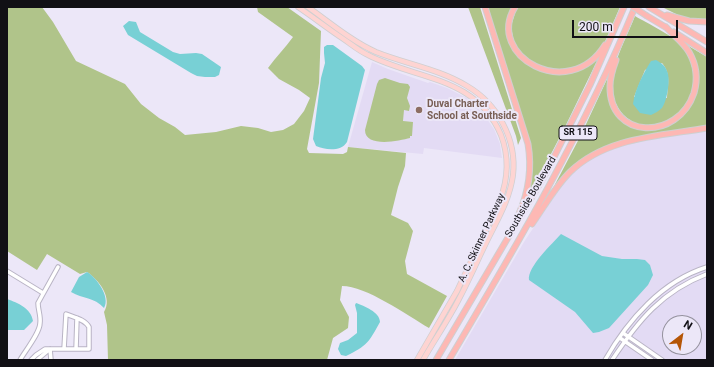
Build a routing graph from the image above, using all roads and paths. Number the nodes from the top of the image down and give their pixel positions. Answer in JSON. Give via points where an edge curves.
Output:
{"nodes":[{"id":1,"x":298,"y":7,"type":"edge"},
{"id":2,"x":308,"y":7,"type":"edge"},
{"id":3,"x":484,"y":7,"type":"edge"},
{"id":4,"x":515,"y":7,"type":"edge"},
{"id":5,"x":624,"y":7,"type":"edge"},
{"id":6,"x":634,"y":7,"type":"edge"},
{"id":7,"x":651,"y":8,"type":"edge"},
{"id":8,"x":707,"y":22,"type":"edge"},
{"id":9,"x":616,"y":25,"type":"junction"},
{"id":10,"x":666,"y":27,"type":"junction"},
{"id":11,"x":626,"y":30,"type":"junction"},
{"id":12,"x":707,"y":42,"type":"edge"},
{"id":13,"x":707,"y":53,"type":"edge"},
{"id":14,"x":707,"y":128,"type":"edge"},
{"id":15,"x":506,"y":176,"type":"junction"},
{"id":16,"x":513,"y":177,"type":"junction"},
{"id":17,"x":510,"y":234,"type":"junction"},
{"id":18,"x":512,"y":255,"type":"junction"},
{"id":19,"x":58,"y":267,"type":"dead end"},
{"id":20,"x":707,"y":267,"type":"edge"},
{"id":21,"x":7,"y":272,"type":"edge"},
{"id":22,"x":707,"y":274,"type":"edge"},
{"id":23,"x":43,"y":293,"type":"junction"},
{"id":24,"x":77,"y":318,"type":"junction"},
{"id":25,"x":623,"y":333,"type":"junction"},
{"id":26,"x":629,"y":337,"type":"junction"},
{"id":27,"x":620,"y":338,"type":"junction"},
{"id":28,"x":625,"y":342,"type":"junction"},
{"id":29,"x":50,"y":349,"type":"junction"},
{"id":30,"x":64,"y":349,"type":"junction"},
{"id":31,"x":76,"y":349,"type":"junction"},
{"id":32,"x":20,"y":360,"type":"edge"},
{"id":33,"x":31,"y":360,"type":"edge"},
{"id":34,"x":37,"y":360,"type":"edge"},
{"id":35,"x":51,"y":360,"type":"edge"},
{"id":36,"x":417,"y":360,"type":"edge"},
{"id":37,"x":423,"y":360,"type":"edge"},
{"id":38,"x":436,"y":360,"type":"edge"},
{"id":39,"x":449,"y":360,"type":"edge"},
{"id":40,"x":605,"y":360,"type":"edge"},
{"id":41,"x":612,"y":360,"type":"edge"},
{"id":42,"x":652,"y":360,"type":"edge"},
{"id":43,"x":662,"y":360,"type":"edge"}],
"edges":[{"from":1,"to":15,"type":"main road","name":"A. C. Skinner Parkway","via":[[367,55],[447,83],[474,98],[487,111],[500,134],[505,152]]},
{"from":2,"to":16,"type":"main road","name":"A. C. Skinner Parkway","via":[[371,50],[457,80],[480,94],[493,108],[506,131],[512,150]]},
{"from":3,"to":17,"type":"highway","via":[[529,152],[527,193]]},
{"from":4,"to":9,"type":"highway","via":[[509,28],[514,45],[529,63],[552,72],[571,71],[591,62],[600,53]]},
{"from":5,"to":9,"type":"highway","name":"Southside Boulevard","number":"SR 115"},
{"from":6,"to":10,"type":"highway","bridge":true},
{"from":6,"to":11,"type":"highway","name":"Southside Boulevard","number":"SR 115"},
{"from":7,"to":8,"type":"highway","via":[[684,20]]},
{"from":7,"to":12,"type":"highway"},
{"from":9,"to":17,"type":"highway","name":"Southside Boulevard","number":"SR 115","via":[[558,150]]},
{"from":10,"to":11,"type":"highway","via":[[691,56],[696,86],[689,105],[679,116],[667,124],[654,128],[642,128],[627,121],[618,113],[612,101],[612,74]]},
{"from":10,"to":13,"type":"highway"},
{"from":11,"to":18,"type":"highway","name":"Southside Boulevard","number":"SR 115","via":[[577,135]]},
{"from":14,"to":18,"type":"highway","via":[[623,142],[590,156],[561,182]]},
{"from":15,"to":16,"type":"main road"},
{"from":15,"to":36,"type":"main road","name":"A. C. Skinner Parkway","via":[[498,206],[457,291]]},
{"from":16,"to":37,"type":"main road","name":"A. C. Skinner Parkway","via":[[504,206],[464,289]]},
{"from":17,"to":38,"type":"highway","name":"Southside Boulevard","number":"SR 115"},
{"from":18,"to":39,"type":"highway","name":"Southside Boulevard","number":"SR 115"},
{"from":19,"to":23,"type":"street"},
{"from":20,"to":25,"type":"street","via":[[684,277],[654,296]]},
{"from":21,"to":23,"type":"street"},
{"from":22,"to":26,"type":"street","via":[[687,283],[659,302]]},
{"from":23,"to":32,"type":"street","via":[[38,303],[38,330]]},
{"from":24,"to":30,"type":"street","via":[[66,314]]},
{"from":24,"to":31,"type":"street"},
{"from":24,"to":31,"type":"street","via":[[86,322],[89,327],[89,349]]},
{"from":25,"to":26,"type":"street"},
{"from":25,"to":27,"type":"street"},
{"from":26,"to":28,"type":"street"},
{"from":26,"to":43,"type":"street"},
{"from":27,"to":28,"type":"street"},
{"from":27,"to":40,"type":"street"},
{"from":28,"to":41,"type":"street"},
{"from":28,"to":42,"type":"street"},
{"from":29,"to":30,"type":"street"},
{"from":29,"to":33,"type":"street","via":[[41,351]]},
{"from":29,"to":34,"type":"street"},
{"from":29,"to":35,"type":"street"},
{"from":30,"to":31,"type":"street"}]}
